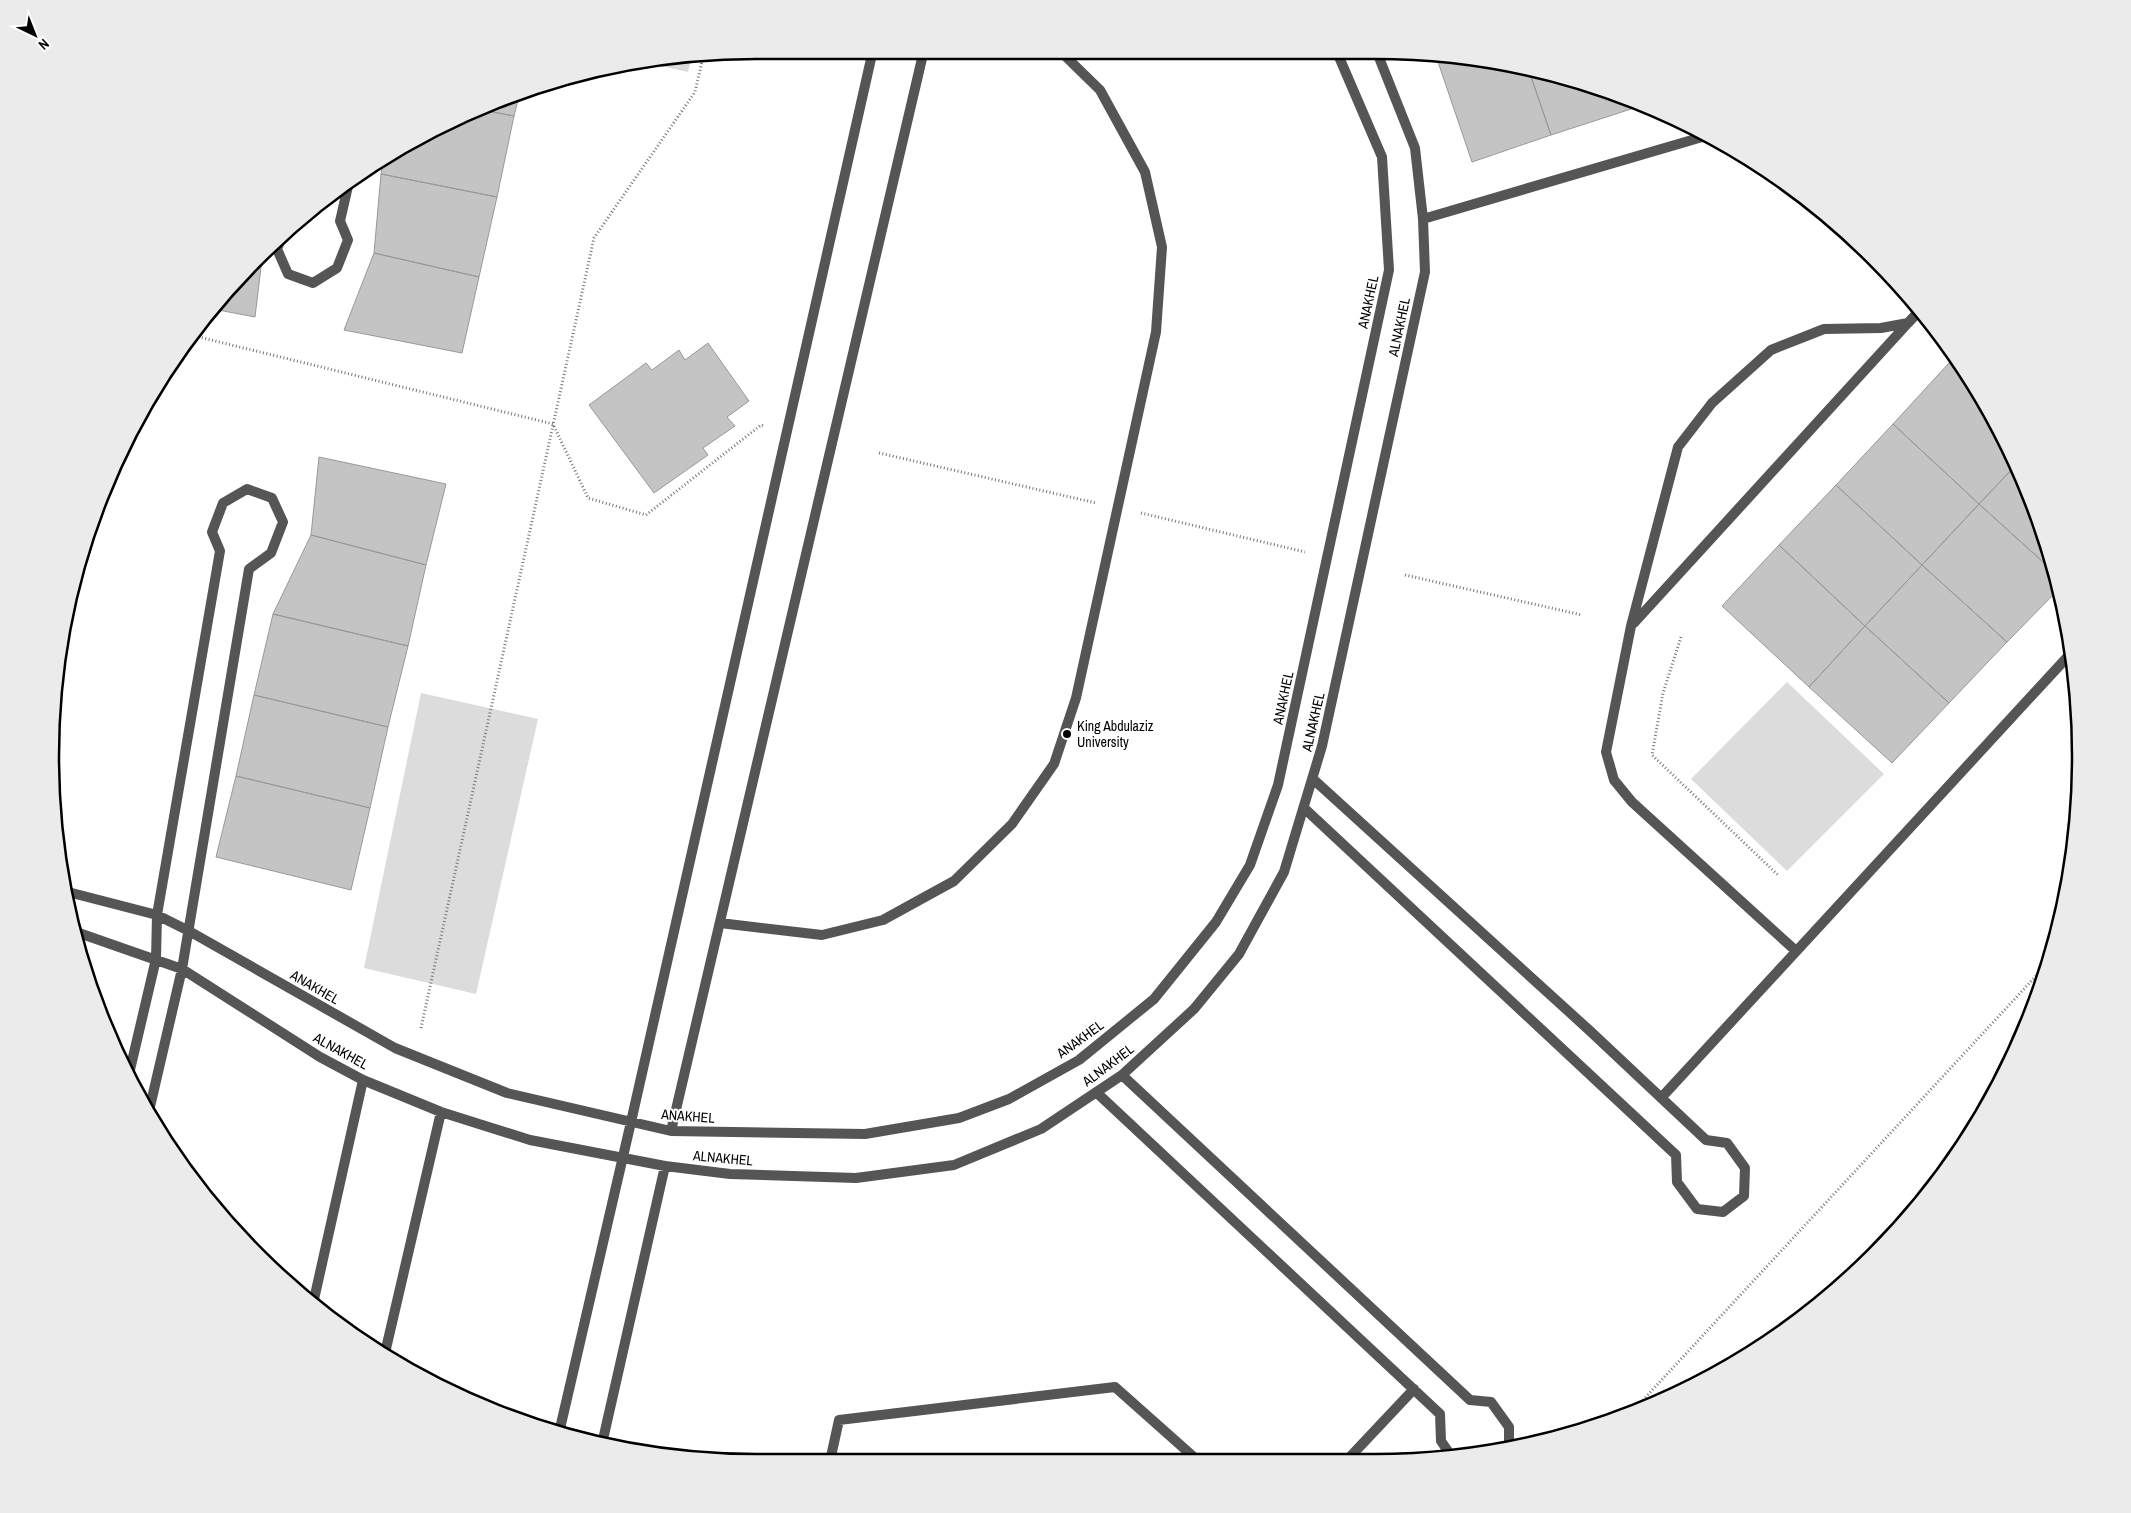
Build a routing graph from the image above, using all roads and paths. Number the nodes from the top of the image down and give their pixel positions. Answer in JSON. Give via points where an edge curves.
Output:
{"nodes":[{"id":1,"x":870,"y":59,"type":"edge"},
{"id":2,"x":922,"y":59,"type":"edge"},
{"id":3,"x":1068,"y":59,"type":"edge"},
{"id":4,"x":1340,"y":59,"type":"edge"},
{"id":5,"x":1380,"y":59,"type":"edge"},
{"id":6,"x":702,"y":61,"type":"edge"},
{"id":7,"x":1697,"y":138,"type":"edge"},
{"id":8,"x":347,"y":192,"type":"edge"},
{"id":9,"x":1423,"y":219,"type":"junction"},
{"id":10,"x":277,"y":250,"type":"edge"},
{"id":11,"x":1915,"y":315,"type":"edge"},
{"id":12,"x":1908,"y":322,"type":"junction"},
{"id":13,"x":199,"y":337,"type":"edge"},
{"id":14,"x":553,"y":424,"type":"junction"},
{"id":15,"x":768,"y":427,"type":"dead end"},
{"id":16,"x":1405,"y":575,"type":"dead end"},
{"id":17,"x":1582,"y":614,"type":"dead end"},
{"id":18,"x":1631,"y":626,"type":"junction"},
{"id":19,"x":1680,"y":637,"type":"dead end"},
{"id":20,"x":2065,"y":659,"type":"edge"},
{"id":21,"x":1313,"y":779,"type":"junction"},
{"id":22,"x":1304,"y":808,"type":"junction"},
{"id":23,"x":1779,"y":876,"type":"dead end"},
{"id":24,"x":72,"y":893,"type":"edge"},
{"id":25,"x":157,"y":916,"type":"junction"},
{"id":26,"x":720,"y":923,"type":"junction"},
{"id":27,"x":188,"y":930,"type":"junction"},
{"id":28,"x":82,"y":934,"type":"edge"},
{"id":29,"x":1796,"y":951,"type":"junction"},
{"id":30,"x":156,"y":959,"type":"junction"},
{"id":31,"x":182,"y":969,"type":"junction"},
{"id":32,"x":2037,"y":975,"type":"edge"},
{"id":33,"x":421,"y":1028,"type":"dead end"},
{"id":34,"x":131,"y":1065,"type":"edge"},
{"id":35,"x":1122,"y":1075,"type":"junction"},
{"id":36,"x":363,"y":1080,"type":"junction"},
{"id":37,"x":1096,"y":1092,"type":"junction"},
{"id":38,"x":1661,"y":1098,"type":"junction"},
{"id":39,"x":151,"y":1103,"type":"edge"},
{"id":40,"x":441,"y":1112,"type":"junction"},
{"id":41,"x":631,"y":1122,"type":"junction"},
{"id":42,"x":671,"y":1131,"type":"junction"},
{"id":43,"x":622,"y":1158,"type":"junction"},
{"id":44,"x":665,"y":1166,"type":"junction"},
{"id":45,"x":315,"y":1296,"type":"edge"},
{"id":46,"x":386,"y":1348,"type":"edge"},
{"id":47,"x":1414,"y":1388,"type":"junction"},
{"id":48,"x":1642,"y":1401,"type":"edge"},
{"id":49,"x":561,"y":1426,"type":"edge"},
{"id":50,"x":604,"y":1437,"type":"edge"},
{"id":51,"x":1508,"y":1441,"type":"edge"},
{"id":52,"x":1447,"y":1450,"type":"edge"},
{"id":53,"x":832,"y":1454,"type":"edge"},
{"id":54,"x":1191,"y":1454,"type":"edge"},
{"id":55,"x":1353,"y":1454,"type":"edge"}],
"edges":[{"from":1,"to":41,"type":"street"},
{"from":2,"to":26,"type":"street"},
{"from":3,"to":26,"type":"street","via":[[1100,90],[1145,172],[1162,247],[1156,332],[1076,698],[1054,764],[1012,824],[954,881],[883,920],[822,934]]},
{"from":4,"to":42,"type":"street","name":"ANAKHEL","via":[[1382,157],[1389,270],[1278,785],[1250,864],[1216,922],[1154,999],[1078,1060],[1009,1099],[959,1118],[865,1134]]},
{"from":5,"to":9,"type":"street","name":"ALNAKHEL","via":[[1416,148]]},
{"from":6,"to":14,"type":"path","via":[[695,92],[594,238]]},
{"from":7,"to":9,"type":"street"},
{"from":8,"to":10,"type":"street","via":[[340,221],[348,240],[337,268],[313,282],[288,274]]},
{"from":9,"to":21,"type":"street","name":"ALNAKHEL","via":[[1424,272]]},
{"from":11,"to":12,"type":"street"},
{"from":12,"to":18,"type":"street"},
{"from":12,"to":18,"type":"street","via":[[1881,328],[1824,329],[1771,350],[1712,402],[1678,447]]},
{"from":13,"to":14,"type":"path"},
{"from":14,"to":15,"type":"path","via":[[588,498],[646,515],[761,425]]},
{"from":14,"to":33,"type":"path"},
{"from":16,"to":17,"type":"path"},
{"from":18,"to":29,"type":"street","via":[[1606,752],[1614,780],[1632,802]]},
{"from":19,"to":23,"type":"path","via":[[1664,693],[1652,755]]},
{"from":20,"to":29,"type":"street"},
{"from":21,"to":22,"type":"street","name":"ALNAKHEL"},
{"from":21,"to":38,"type":"street"},
{"from":22,"to":35,"type":"street","name":"ALNAKHEL","via":[[1284,872],[1239,954],[1194,1009]]},
{"from":22,"to":38,"type":"street","via":[[1676,1155],[1677,1182],[1697,1209],[1724,1212],[1744,1196],[1745,1168],[1727,1143],[1706,1140]]},
{"from":24,"to":25,"type":"street","name":"ANAKHEL"},
{"from":25,"to":27,"type":"street","name":"ANAKHEL"},
{"from":25,"to":27,"type":"street","via":[[220,551],[212,532],[223,503],[247,489],[272,498],[283,522],[271,553],[248,569]]},
{"from":25,"to":30,"type":"street"},
{"from":26,"to":42,"type":"street"},
{"from":27,"to":31,"type":"street"},
{"from":27,"to":41,"type":"street","name":"ANAKHEL","via":[[395,1048],[508,1093]]},
{"from":28,"to":30,"type":"street","name":"ALNAKHEL"},
{"from":29,"to":38,"type":"street"},
{"from":30,"to":31,"type":"street","name":"ALNAKHEL"},
{"from":30,"to":34,"type":"street"},
{"from":31,"to":36,"type":"street","name":"ALNAKHEL","via":[[320,1057]]},
{"from":31,"to":39,"type":"street"},
{"from":32,"to":48,"type":"path"},
{"from":35,"to":37,"type":"street","name":"ALNAKHEL"},
{"from":35,"to":51,"type":"street","via":[[1470,1400],[1491,1402],[1509,1427]]},
{"from":36,"to":40,"type":"street","name":"ALNAKHEL"},
{"from":36,"to":45,"type":"street"},
{"from":37,"to":44,"type":"street","name":"ALNAKHEL","via":[[1041,1129],[954,1165],[856,1178],[730,1174]]},
{"from":37,"to":47,"type":"street"},
{"from":40,"to":43,"type":"street","name":"ALNAKHEL","via":[[530,1140]]},
{"from":40,"to":46,"type":"street"},
{"from":41,"to":42,"type":"street","name":"ANAKHEL"},
{"from":41,"to":43,"type":"street"},
{"from":43,"to":44,"type":"street","name":"ALNAKHEL"},
{"from":43,"to":49,"type":"street"},
{"from":44,"to":50,"type":"street"},
{"from":47,"to":52,"type":"street","via":[[1440,1414],[1441,1441]]},
{"from":47,"to":55,"type":"street"},
{"from":53,"to":54,"type":"street","via":[[839,1420],[1116,1387]]}]}
